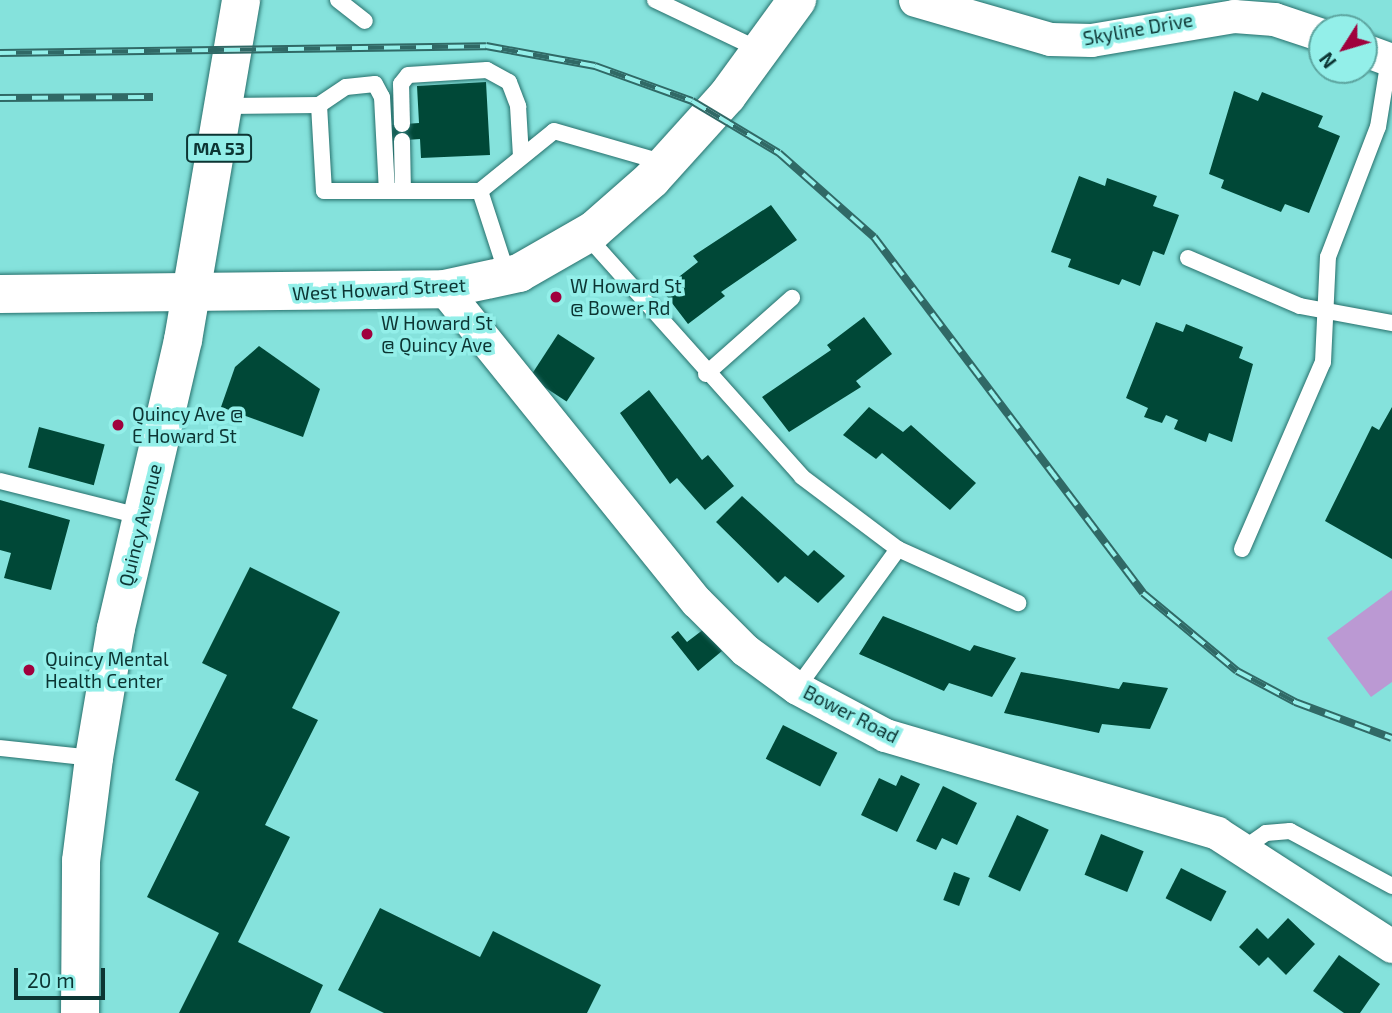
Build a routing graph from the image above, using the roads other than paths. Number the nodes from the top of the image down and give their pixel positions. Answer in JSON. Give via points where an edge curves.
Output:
{"nodes":[{"id":1,"x":241,"y":0,"type":"edge"},
{"id":2,"x":338,"y":0,"type":"edge"},
{"id":3,"x":655,"y":0,"type":"edge"},
{"id":4,"x":797,"y":0,"type":"edge"},
{"id":5,"x":915,"y":0,"type":"edge"},
{"id":6,"x":365,"y":21,"type":"dead end"},
{"id":7,"x":1308,"y":30,"type":"edge"},
{"id":8,"x":1384,"y":50,"type":"edge"},
{"id":9,"x":751,"y":65,"type":"junction"},
{"id":10,"x":382,"y":97,"type":"junction"},
{"id":11,"x":402,"y":97,"type":"junction"},
{"id":12,"x":319,"y":105,"type":"junction"},
{"id":13,"x":227,"y":106,"type":"junction"},
{"id":14,"x":402,"y":124,"type":"dead end"},
{"id":15,"x":402,"y":141,"type":"dead end"},
{"id":16,"x":521,"y":158,"type":"junction"},
{"id":17,"x":667,"y":164,"type":"junction"},
{"id":18,"x":395,"y":191,"type":"junction"},
{"id":19,"x":480,"y":191,"type":"junction"},
{"id":20,"x":586,"y":235,"type":"junction"},
{"id":21,"x":1188,"y":258,"type":"dead end"},
{"id":22,"x":508,"y":277,"type":"junction"},
{"id":23,"x":444,"y":289,"type":"junction"},
{"id":24,"x":0,"y":294,"type":"edge"},
{"id":25,"x":191,"y":296,"type":"junction"},
{"id":26,"x":792,"y":299,"type":"dead end"},
{"id":27,"x":1326,"y":309,"type":"junction"},
{"id":28,"x":1392,"y":323,"type":"edge"},
{"id":29,"x":706,"y":374,"type":"junction"},
{"id":30,"x":0,"y":481,"type":"edge"},
{"id":31,"x":142,"y":517,"type":"junction"},
{"id":32,"x":1242,"y":549,"type":"dead end"},
{"id":33,"x":898,"y":550,"type":"junction"},
{"id":34,"x":1018,"y":603,"type":"dead end"},
{"id":35,"x":797,"y":688,"type":"junction"},
{"id":36,"x":0,"y":748,"type":"edge"},
{"id":37,"x":94,"y":758,"type":"junction"},
{"id":38,"x":1243,"y":849,"type":"junction"},
{"id":39,"x":1392,"y":886,"type":"edge"},
{"id":40,"x":1392,"y":946,"type":"edge"},
{"id":41,"x":80,"y":1013,"type":"edge"}],
"edges":[{"from":1,"to":13,"type":"main road","name":"Quincy Avenue","number":"MA 53"},
{"from":2,"to":6,"type":"lane"},
{"from":3,"to":9,"type":"lane"},
{"from":4,"to":9,"type":"main road","name":"West Howard Street"},
{"from":5,"to":7,"type":"street","name":"Skyline Drive","via":[[1050,39],[1091,40],[1234,16],[1275,19]]},
{"from":8,"to":27,"type":"lane","via":[[1378,127],[1328,257]]},
{"from":9,"to":17,"type":"main road","name":"West Howard Street"},
{"from":10,"to":11,"type":"lane"},
{"from":10,"to":12,"type":"lane","via":[[375,84],[346,87]]},
{"from":10,"to":18,"type":"lane"},
{"from":11,"to":14,"type":"lane"},
{"from":11,"to":16,"type":"lane","via":[[408,75],[486,70],[509,82],[519,106]]},
{"from":12,"to":13,"type":"lane"},
{"from":12,"to":18,"type":"lane","via":[[324,191]]},
{"from":13,"to":25,"type":"main road","name":"Quincy Avenue","number":"MA 53"},
{"from":15,"to":18,"type":"lane"},
{"from":16,"to":17,"type":"lane","via":[[554,131]]},
{"from":16,"to":19,"type":"lane"},
{"from":17,"to":20,"type":"main road","name":"West Howard Street"},
{"from":18,"to":19,"type":"lane"},
{"from":19,"to":22,"type":"lane"},
{"from":20,"to":22,"type":"main road","name":"West Howard Street"},
{"from":20,"to":29,"type":"lane"},
{"from":21,"to":27,"type":"lane","via":[[1288,302]]},
{"from":22,"to":23,"type":"main road","name":"West Howard Street"},
{"from":23,"to":25,"type":"main road","name":"West Howard Street"},
{"from":23,"to":35,"type":"street","name":"Bower Road","via":[[696,602],[745,650]]},
{"from":24,"to":25,"type":"main road","name":"West Howard Street"},
{"from":25,"to":31,"type":"main road","name":"Quincy Avenue","number":"MA 53"},
{"from":26,"to":29,"type":"lane"},
{"from":27,"to":28,"type":"lane"},
{"from":27,"to":32,"type":"lane","via":[[1324,362]]},
{"from":29,"to":33,"type":"lane","via":[[802,477]]},
{"from":30,"to":31,"type":"lane"},
{"from":31,"to":37,"type":"main road","name":"Quincy Avenue","number":"MA 53"},
{"from":33,"to":34,"type":"lane"},
{"from":33,"to":35,"type":"lane"},
{"from":35,"to":38,"type":"street","name":"Bower Road","via":[[886,735],[1194,823]]},
{"from":36,"to":37,"type":"lane"},
{"from":37,"to":41,"type":"main road","name":"Quincy Avenue","number":"MA 53","via":[[81,861]]},
{"from":38,"to":39,"type":"lane","via":[[1266,833],[1290,831]]},
{"from":38,"to":40,"type":"street","name":"Bower Road"}]}
